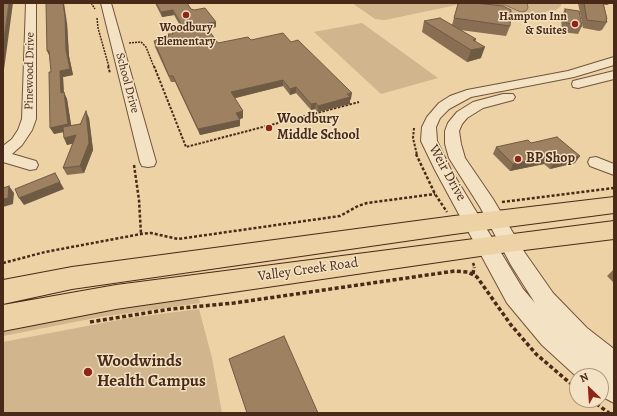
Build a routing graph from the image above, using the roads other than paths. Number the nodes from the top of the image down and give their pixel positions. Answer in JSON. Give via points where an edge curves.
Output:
{"nodes":[{"id":1,"x":31,"y":3,"type":"edge"},
{"id":2,"x":101,"y":7,"type":"edge"},
{"id":3,"x":614,"y":61,"type":"edge"},
{"id":4,"x":614,"y":75,"type":"edge"},
{"id":5,"x":3,"y":156,"type":"edge"},
{"id":6,"x":148,"y":162,"type":"dead end"},
{"id":7,"x":596,"y":162,"type":"dead end"},
{"id":8,"x":30,"y":165,"type":"dead end"},
{"id":9,"x":614,"y":170,"type":"edge"},
{"id":10,"x":614,"y":205,"type":"edge"},
{"id":11,"x":494,"y":227,"type":"junction"},
{"id":12,"x":614,"y":230,"type":"edge"},
{"id":13,"x":3,"y":292,"type":"edge"},
{"id":14,"x":3,"y":318,"type":"edge"},
{"id":15,"x":614,"y":364,"type":"edge"},
{"id":16,"x":586,"y":368,"type":"edge"}],
"edges":[{"from":1,"to":5,"type":"street","name":"Pinewood Drive","via":[[29,119],[17,142]]},
{"from":2,"to":6,"type":"street","name":"School Drive","via":[[117,45]]},
{"from":3,"to":11,"type":"street","name":"Weir Drive","via":[[570,74],[467,94],[444,106],[434,117],[429,127],[429,141],[443,170]]},
{"from":4,"to":11,"type":"street","name":"Weir Drive","via":[[496,99],[478,105],[455,123],[452,132],[457,158]]},
{"from":5,"to":8,"type":"street"},
{"from":7,"to":9,"type":"street"},
{"from":10,"to":11,"type":"main road","name":"Valley Creek Road"},
{"from":11,"to":12,"type":"main road","name":"Valley Creek Road"},
{"from":11,"to":13,"type":"main road","name":"Valley Creek Road","via":[[72,278]]},
{"from":11,"to":14,"type":"main road","name":"Valley Creek Road"},
{"from":11,"to":15,"type":"street","name":"Weir Drive","via":[[555,311],[586,342]]},
{"from":11,"to":16,"type":"street","name":"Weir Drive","via":[[509,285],[529,314]]}]}
